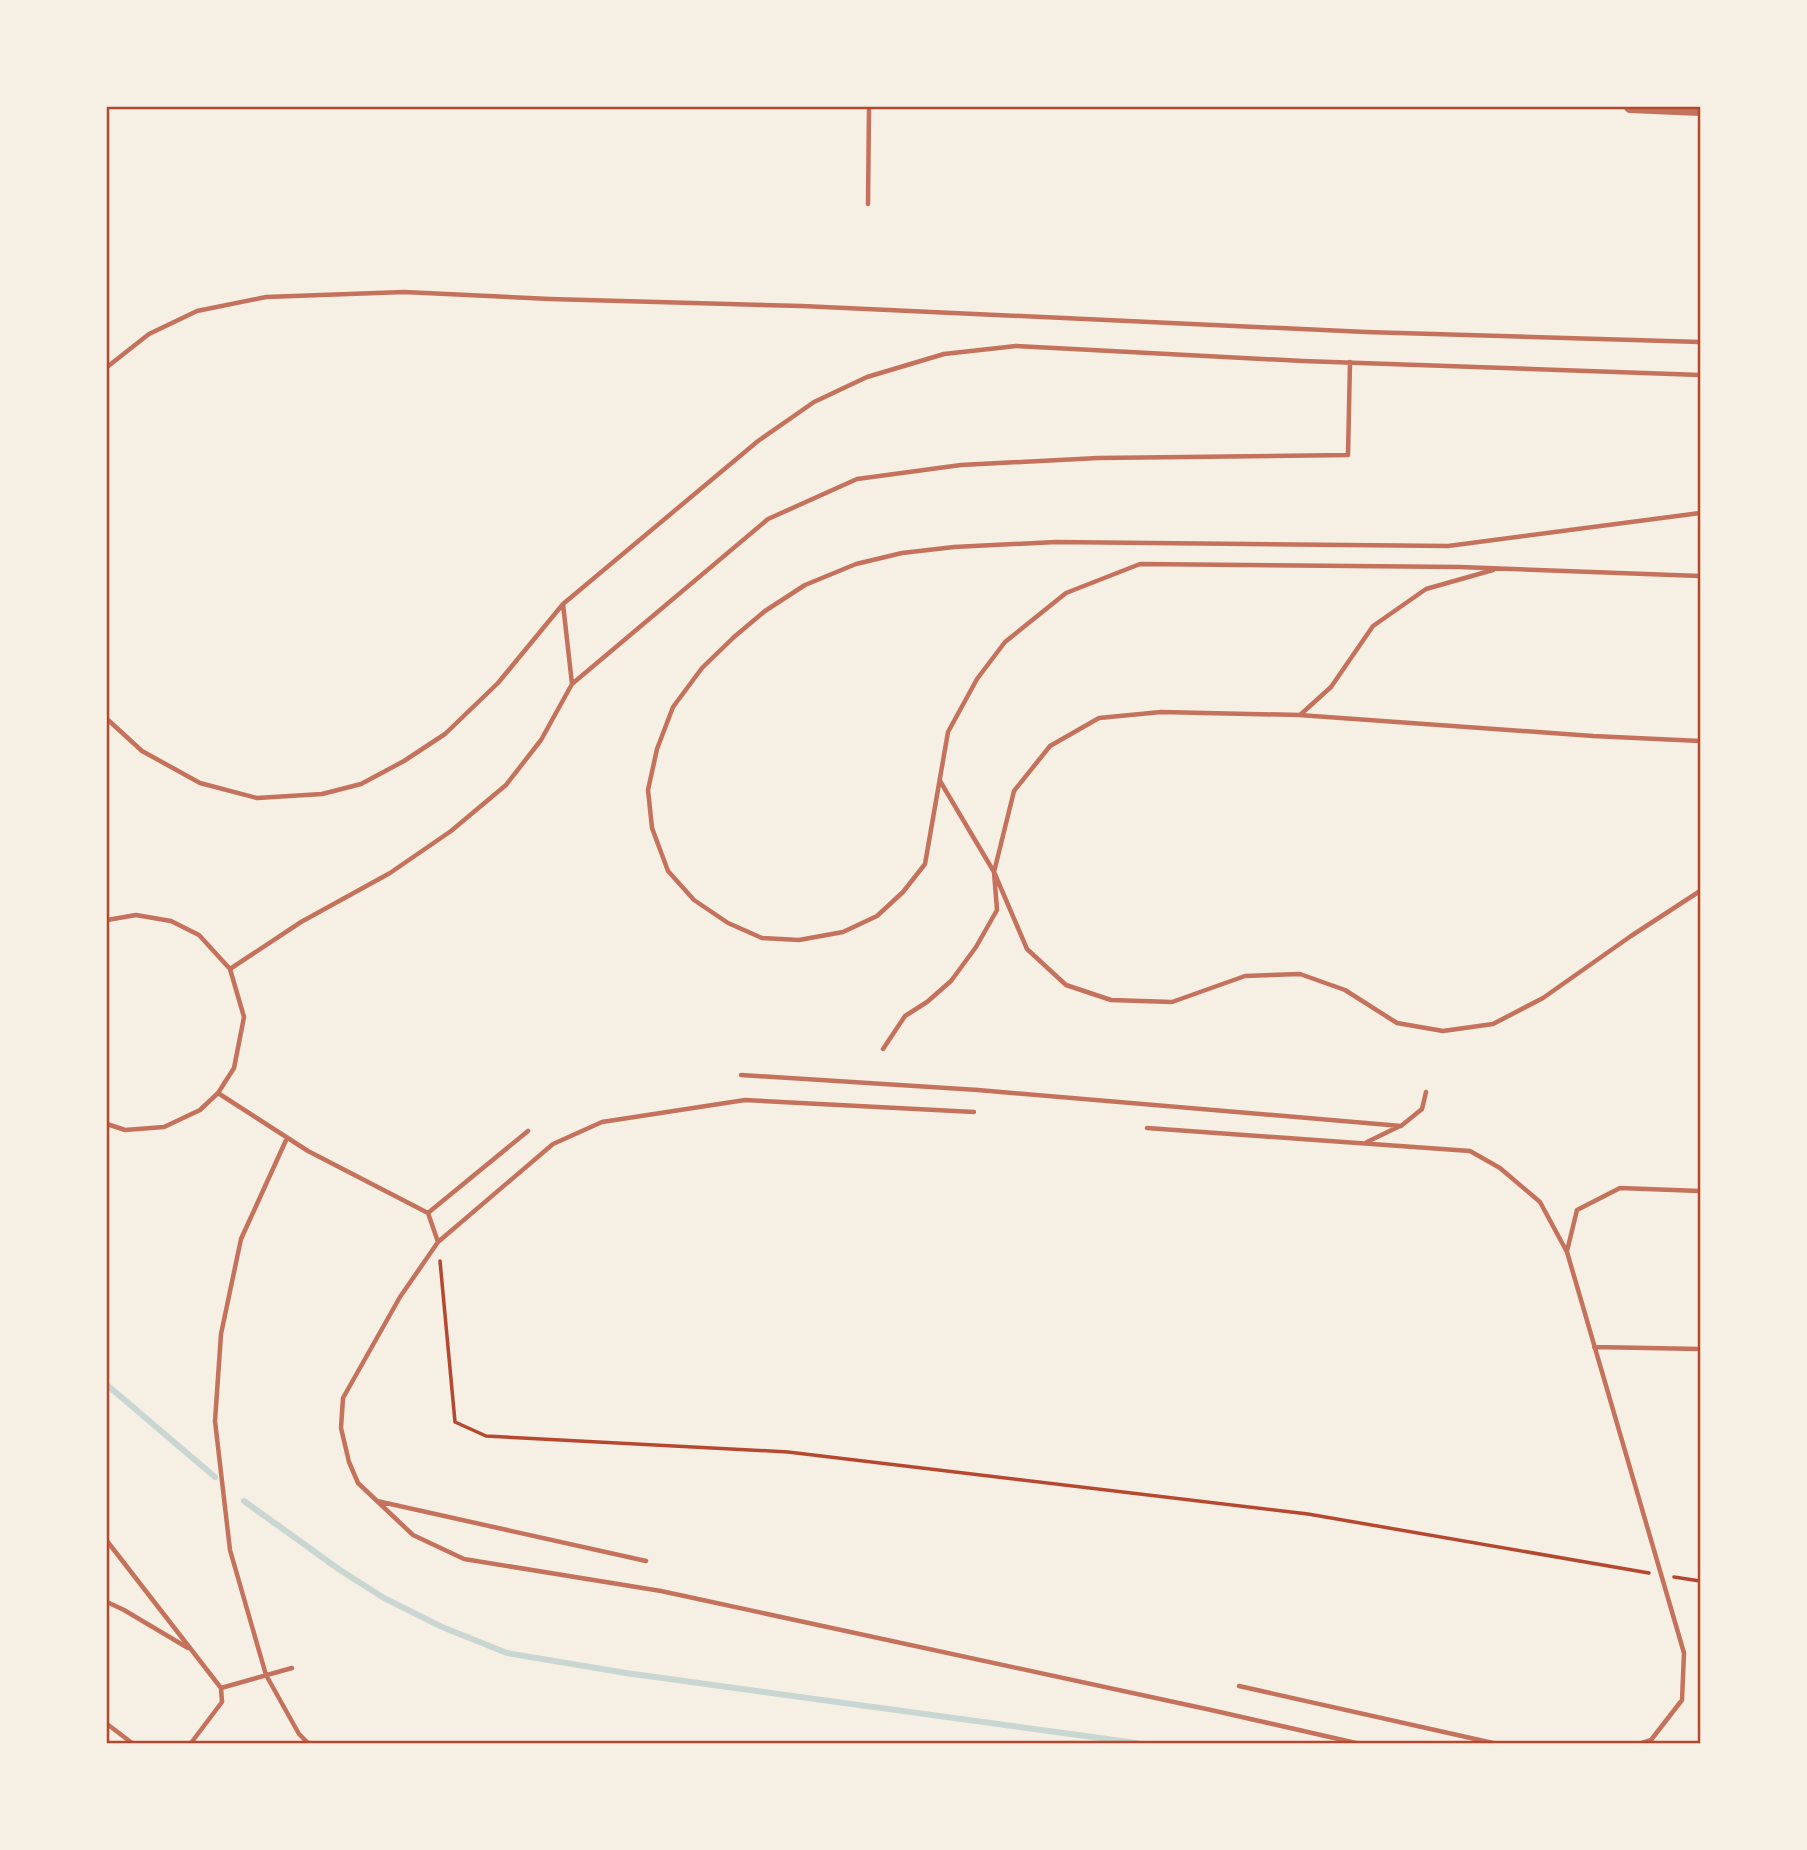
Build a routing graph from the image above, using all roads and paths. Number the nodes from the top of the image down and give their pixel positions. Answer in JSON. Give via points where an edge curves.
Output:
{"nodes":[{"id":1,"x":869,"y":107,"type":"edge"},
{"id":2,"x":1630,"y":107,"type":"edge"},
{"id":3,"x":1700,"y":110,"type":"edge"},
{"id":4,"x":867,"y":204,"type":"dead end"},
{"id":5,"x":1700,"y":342,"type":"edge"},
{"id":6,"x":1350,"y":362,"type":"junction"},
{"id":7,"x":107,"y":367,"type":"edge"},
{"id":8,"x":1700,"y":375,"type":"edge"},
{"id":9,"x":1700,"y":513,"type":"edge"},
{"id":10,"x":1499,"y":568,"type":"junction"},
{"id":11,"x":1700,"y":576,"type":"edge"},
{"id":12,"x":564,"y":604,"type":"junction"},
{"id":13,"x":572,"y":684,"type":"junction"},
{"id":14,"x":1299,"y":715,"type":"junction"},
{"id":15,"x":107,"y":719,"type":"edge"},
{"id":16,"x":1700,"y":741,"type":"edge"},
{"id":17,"x":939,"y":780,"type":"junction"},
{"id":18,"x":994,"y":872,"type":"junction"},
{"id":19,"x":1700,"y":891,"type":"edge"},
{"id":20,"x":107,"y":920,"type":"edge"},
{"id":21,"x":230,"y":969,"type":"junction"},
{"id":22,"x":884,"y":1049,"type":"dead end"},
{"id":23,"x":741,"y":1075,"type":"dead end"},
{"id":24,"x":1426,"y":1092,"type":"dead end"},
{"id":25,"x":218,"y":1093,"type":"junction"},
{"id":26,"x":974,"y":1112,"type":"dead end"},
{"id":27,"x":107,"y":1125,"type":"edge"},
{"id":28,"x":1401,"y":1126,"type":"junction"},
{"id":29,"x":1147,"y":1128,"type":"dead end"},
{"id":30,"x":528,"y":1131,"type":"dead end"},
{"id":31,"x":286,"y":1138,"type":"junction"},
{"id":32,"x":1365,"y":1143,"type":"junction"},
{"id":33,"x":1700,"y":1191,"type":"edge"},
{"id":34,"x":428,"y":1213,"type":"junction"},
{"id":35,"x":438,"y":1242,"type":"junction"},
{"id":36,"x":1567,"y":1252,"type":"junction"},
{"id":37,"x":1594,"y":1347,"type":"junction"},
{"id":38,"x":1700,"y":1349,"type":"edge"},
{"id":39,"x":377,"y":1501,"type":"junction"},
{"id":40,"x":107,"y":1541,"type":"edge"},
{"id":41,"x":646,"y":1562,"type":"dead end"},
{"id":42,"x":1661,"y":1575,"type":"junction"},
{"id":43,"x":1700,"y":1581,"type":"edge"},
{"id":44,"x":107,"y":1602,"type":"edge"},
{"id":45,"x":193,"y":1651,"type":"junction"},
{"id":46,"x":292,"y":1668,"type":"dead end"},
{"id":47,"x":266,"y":1675,"type":"junction"},
{"id":48,"x":1239,"y":1686,"type":"dead end"},
{"id":49,"x":221,"y":1688,"type":"junction"},
{"id":50,"x":107,"y":1724,"type":"edge"},
{"id":51,"x":132,"y":1743,"type":"edge"},
{"id":52,"x":191,"y":1743,"type":"edge"},
{"id":53,"x":308,"y":1743,"type":"edge"},
{"id":54,"x":1356,"y":1743,"type":"edge"},
{"id":55,"x":1493,"y":1743,"type":"edge"},
{"id":56,"x":1642,"y":1743,"type":"edge"}],
"edges":[{"from":1,"to":4,"type":"lane"},
{"from":2,"to":3,"type":"street"},
{"from":5,"to":7,"type":"lane","via":[[393,292],[266,298],[197,311],[149,334]]},
{"from":6,"to":8,"type":"lane"},
{"from":6,"to":12,"type":"lane","via":[[1016,346],[944,354],[867,377],[814,402],[758,441]]},
{"from":6,"to":13,"type":"lane","via":[[1348,455],[1071,459],[961,465],[858,479],[768,519]]},
{"from":9,"to":17,"type":"lane","via":[[1448,546],[1056,542],[954,547],[856,564],[805,585],[765,611],[702,668],[673,707],[648,790],[652,828],[668,871],[694,900],[762,938],[799,940],[843,932],[877,916],[903,892],[925,864]]},
{"from":10,"to":11,"type":"lane"},
{"from":10,"to":14,"type":"lane","via":[[1426,589],[1373,626],[1331,687]]},
{"from":10,"to":17,"type":"lane","via":[[1140,564],[1066,593],[1005,642],[977,679],[948,732]]},
{"from":12,"to":13,"type":"lane"},
{"from":12,"to":15,"type":"lane","via":[[498,683],[445,734],[361,784],[322,794],[257,799],[200,783],[142,751]]},
{"from":13,"to":21,"type":"lane","via":[[541,740],[506,785],[451,831]]},
{"from":14,"to":16,"type":"lane"},
{"from":14,"to":18,"type":"lane","via":[[1161,712],[1099,718],[1050,746],[1014,791]]},
{"from":17,"to":18,"type":"lane"},
{"from":18,"to":19,"type":"lane","via":[[1027,949],[1066,985],[1111,1000],[1172,1002],[1245,976],[1300,974],[1345,990],[1397,1023],[1443,1031],[1493,1024],[1543,998]]},
{"from":18,"to":22,"type":"lane","via":[[997,910],[975,947],[951,981],[905,1016]]},
{"from":20,"to":21,"type":"lane","via":[[136,915],[171,920],[199,935]]},
{"from":21,"to":25,"type":"lane","via":[[244,1017],[234,1069]]},
{"from":23,"to":28,"type":"lane"},
{"from":24,"to":28,"type":"lane","via":[[1422,1109]]},
{"from":25,"to":27,"type":"lane","via":[[200,1110],[164,1127],[125,1130]]},
{"from":25,"to":31,"type":"lane"},
{"from":26,"to":35,"type":"lane","via":[[746,1100],[602,1122],[554,1144]]},
{"from":28,"to":32,"type":"lane"},
{"from":29,"to":32,"type":"lane"},
{"from":30,"to":34,"type":"lane"},
{"from":31,"to":34,"type":"lane"},
{"from":31,"to":47,"type":"lane","via":[[241,1239],[221,1334],[215,1420],[230,1550]]},
{"from":32,"to":36,"type":"lane","via":[[1470,1151],[1500,1168],[1540,1202]]},
{"from":33,"to":36,"type":"lane","via":[[1620,1188],[1577,1210]]},
{"from":34,"to":35,"type":"lane"},
{"from":35,"to":39,"type":"lane","via":[[400,1297],[343,1398],[341,1428],[349,1462],[358,1483]]},
{"from":35,"to":42,"type":"path","via":[[455,1422],[486,1436],[802,1454],[1308,1514]]},
{"from":36,"to":37,"type":"lane"},
{"from":37,"to":38,"type":"lane"},
{"from":37,"to":42,"type":"lane"},
{"from":39,"to":41,"type":"lane"},
{"from":39,"to":54,"type":"lane","via":[[413,1535],[464,1559],[661,1591]]},
{"from":40,"to":45,"type":"lane"},
{"from":42,"to":43,"type":"path"},
{"from":42,"to":56,"type":"lane","via":[[1684,1653],[1682,1700],[1651,1740]]},
{"from":44,"to":45,"type":"lane"},
{"from":45,"to":49,"type":"lane"},
{"from":46,"to":47,"type":"lane"},
{"from":47,"to":49,"type":"lane"},
{"from":47,"to":53,"type":"lane"},
{"from":48,"to":55,"type":"lane"},
{"from":49,"to":52,"type":"lane","via":[[222,1702]]},
{"from":50,"to":51,"type":"lane"}]}
